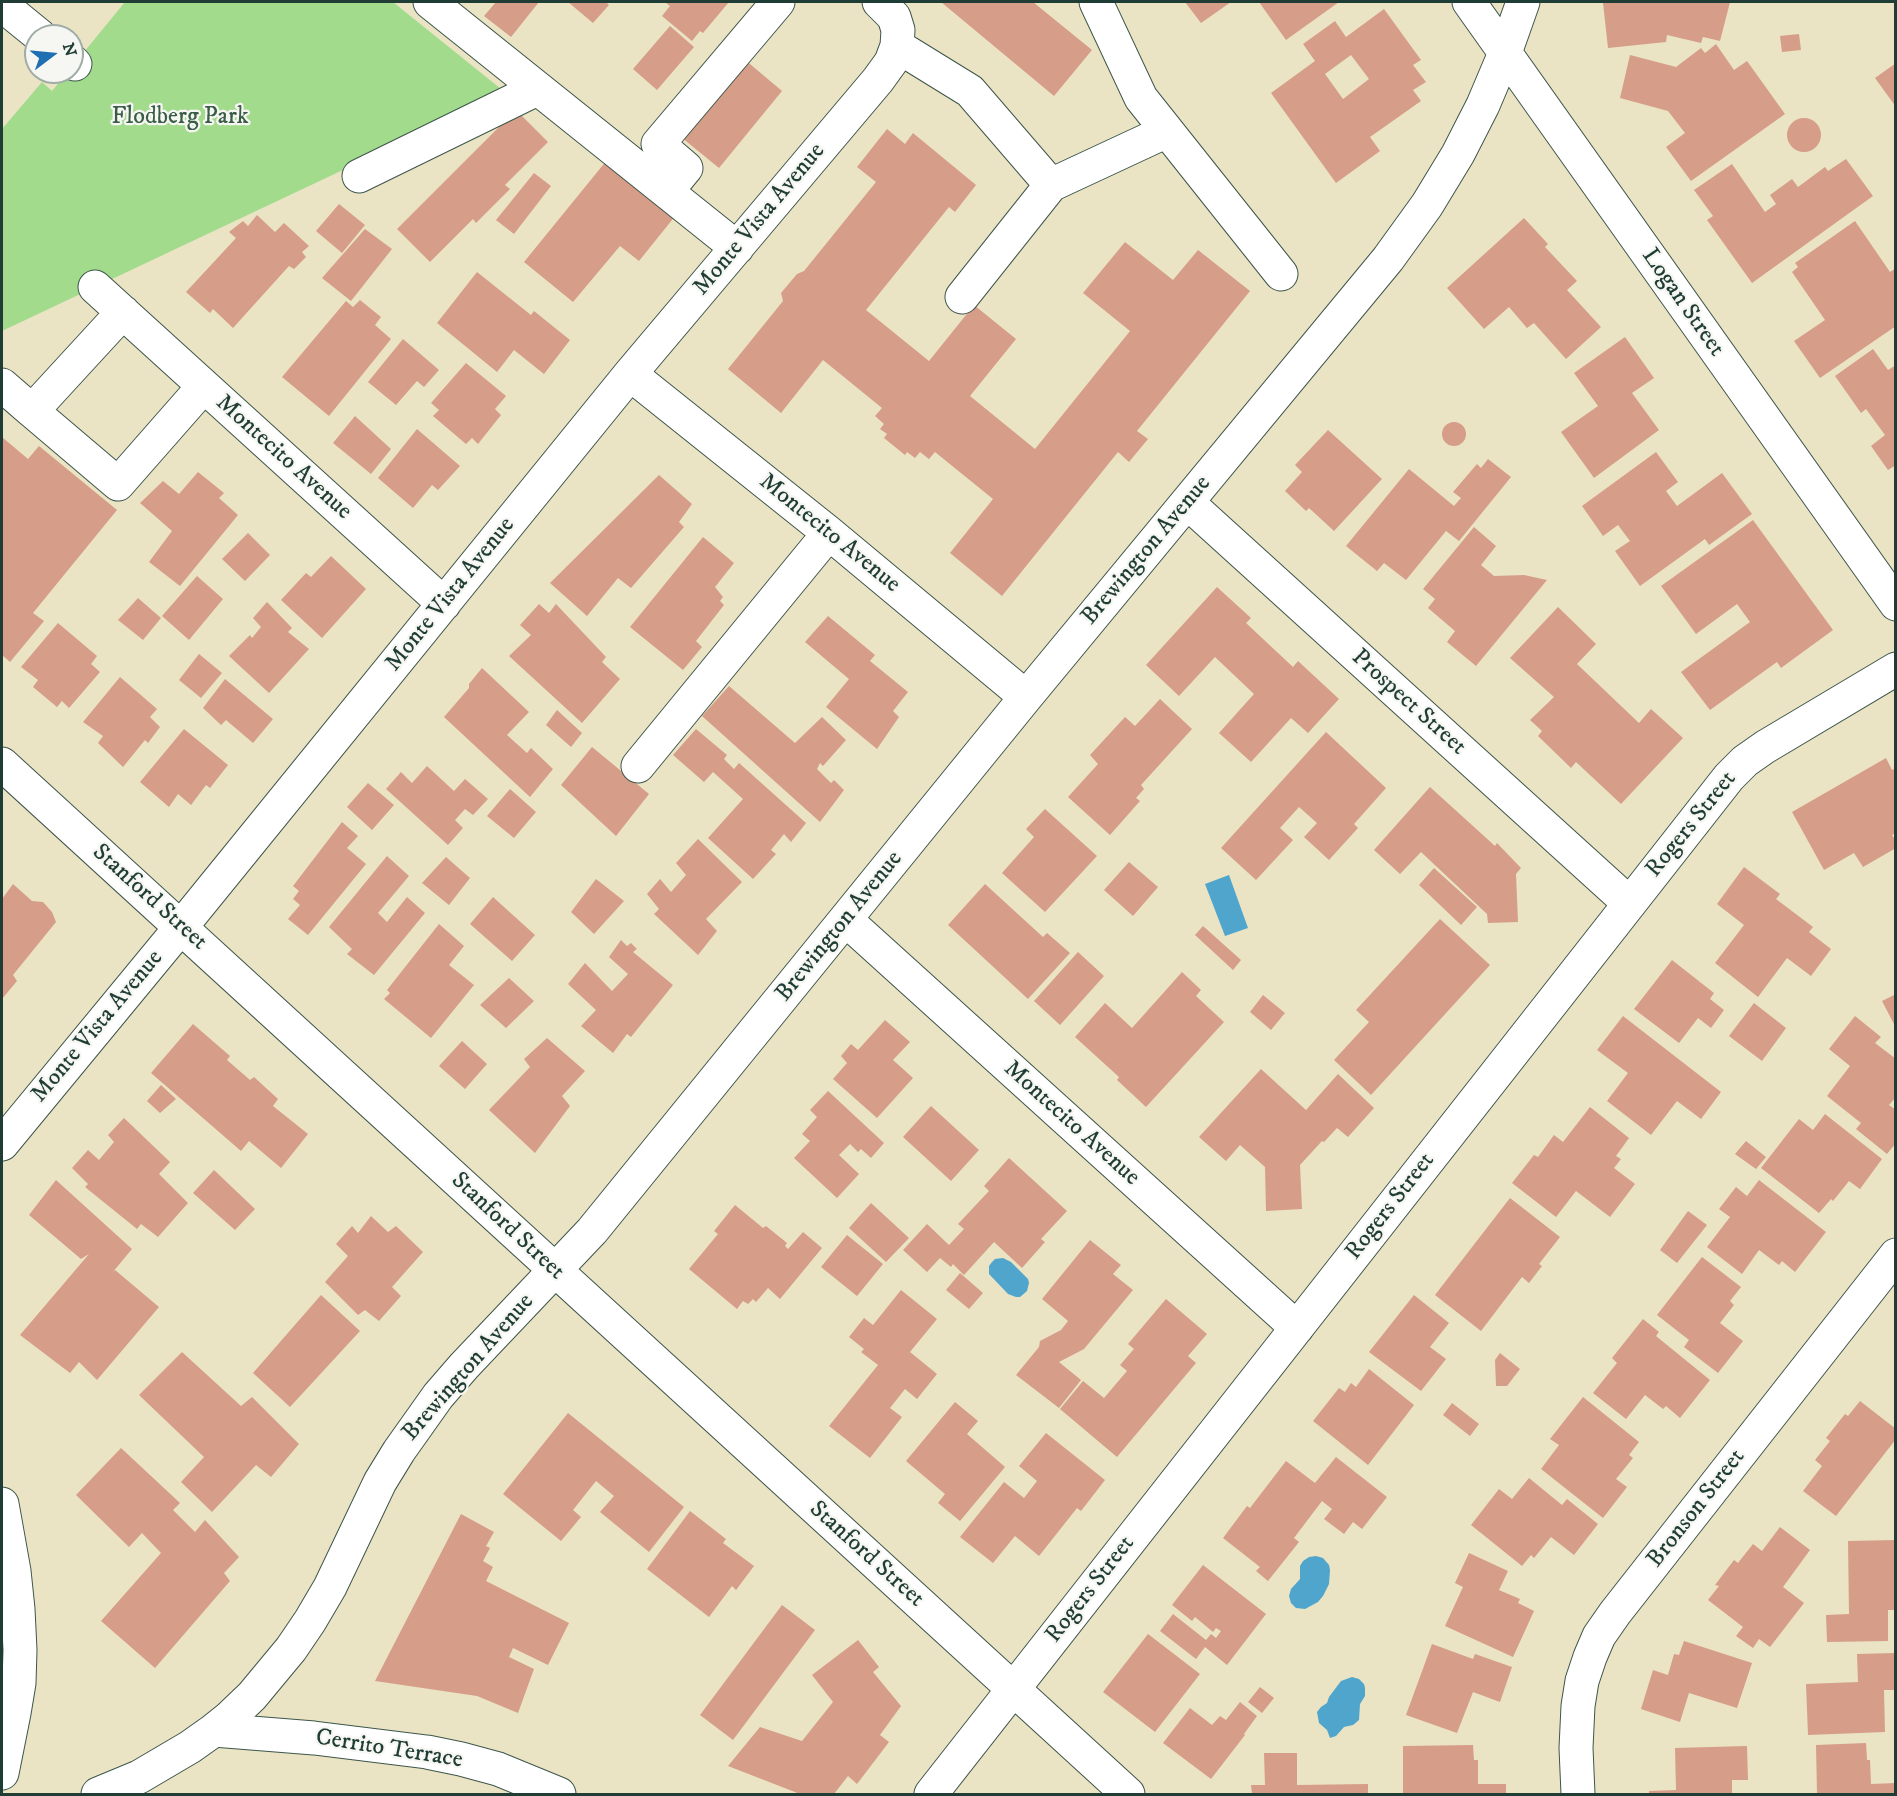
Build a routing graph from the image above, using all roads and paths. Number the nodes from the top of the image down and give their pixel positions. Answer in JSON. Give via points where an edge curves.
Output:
{"nodes":[{"id":1,"x":430,"y":2,"type":"edge"},
{"id":2,"x":778,"y":2,"type":"edge"},
{"id":3,"x":879,"y":2,"type":"edge"},
{"id":4,"x":1096,"y":2,"type":"edge"},
{"id":5,"x":1469,"y":2,"type":"edge"},
{"id":6,"x":1523,"y":2,"type":"edge"},
{"id":7,"x":2,"y":5,"type":"edge"},
{"id":8,"x":25,"y":24,"type":"edge"},
{"id":9,"x":897,"y":46,"type":"junction"},
{"id":10,"x":1505,"y":53,"type":"junction"},
{"id":11,"x":537,"y":89,"type":"junction"},
{"id":12,"x":1167,"y":131,"type":"junction"},
{"id":13,"x":358,"y":176,"type":"dead end"},
{"id":14,"x":1051,"y":185,"type":"junction"},
{"id":15,"x":667,"y":191,"type":"junction"},
{"id":16,"x":736,"y":248,"type":"junction"},
{"id":17,"x":1281,"y":274,"type":"dead end"},
{"id":18,"x":95,"y":287,"type":"dead end"},
{"id":19,"x":962,"y":297,"type":"dead end"},
{"id":20,"x":123,"y":312,"type":"junction"},
{"id":21,"x":630,"y":374,"type":"junction"},
{"id":22,"x":2,"y":385,"type":"edge"},
{"id":23,"x":204,"y":386,"type":"junction"},
{"id":24,"x":32,"y":411,"type":"junction"},
{"id":25,"x":1188,"y":503,"type":"junction"},
{"id":26,"x":829,"y":532,"type":"junction"},
{"id":27,"x":444,"y":604,"type":"junction"},
{"id":28,"x":1896,"y":604,"type":"edge"},
{"id":29,"x":1896,"y":669,"type":"edge"},
{"id":30,"x":1026,"y":697,"type":"junction"},
{"id":31,"x":2,"y":764,"type":"edge"},
{"id":32,"x":638,"y":766,"type":"dead end"},
{"id":33,"x":1629,"y":903,"type":"junction"},
{"id":34,"x":846,"y":920,"type":"junction"},
{"id":35,"x":181,"y":927,"type":"junction"},
{"id":36,"x":2,"y":1144,"type":"edge"},
{"id":37,"x":1896,"y":1255,"type":"edge"},
{"id":38,"x":555,"y":1270,"type":"junction"},
{"id":39,"x":1297,"y":1328,"type":"junction"},
{"id":40,"x":2,"y":1504,"type":"edge"},
{"id":41,"x":1013,"y":1690,"type":"junction"},
{"id":42,"x":214,"y":1730,"type":"junction"},
{"id":43,"x":2,"y":1773,"type":"edge"},
{"id":44,"x":98,"y":1794,"type":"edge"},
{"id":45,"x":559,"y":1794,"type":"edge"},
{"id":46,"x":931,"y":1794,"type":"edge"},
{"id":47,"x":1128,"y":1794,"type":"edge"},
{"id":48,"x":1578,"y":1794,"type":"edge"}],
"edges":[{"from":1,"to":11,"type":"street"},
{"from":2,"to":15,"type":"street","via":[[658,144],[687,168]]},
{"from":3,"to":9,"type":"street","via":[[894,17]]},
{"from":4,"to":12,"type":"street","via":[[1141,98]]},
{"from":5,"to":10,"type":"street","name":"Logan Street"},
{"from":6,"to":10,"type":"street","name":"Brewington Avenue"},
{"from":7,"to":8,"type":"street"},
{"from":9,"to":14,"type":"street","via":[[970,91]]},
{"from":9,"to":16,"type":"street","name":"Monte Vista Avenue","via":[[878,80]]},
{"from":10,"to":25,"type":"street","name":"Brewington Avenue","via":[[1458,154],[1427,205],[1388,259]]},
{"from":10,"to":28,"type":"street","name":"Logan Street"},
{"from":11,"to":13,"type":"street"},
{"from":11,"to":15,"type":"street"},
{"from":12,"to":14,"type":"street"},
{"from":12,"to":17,"type":"street"},
{"from":14,"to":19,"type":"street"},
{"from":15,"to":16,"type":"street"},
{"from":16,"to":21,"type":"street","name":"Monte Vista Avenue"},
{"from":18,"to":20,"type":"street","name":"Montecito Avenue"},
{"from":20,"to":23,"type":"street","name":"Montecito Avenue"},
{"from":20,"to":24,"type":"street"},
{"from":21,"to":26,"type":"street","name":"Montecito Avenue"},
{"from":21,"to":27,"type":"street","name":"Monte Vista Avenue"},
{"from":22,"to":24,"type":"street"},
{"from":23,"to":24,"type":"street","via":[[118,484]]},
{"from":23,"to":27,"type":"street","name":"Montecito Avenue"},
{"from":25,"to":30,"type":"street","name":"Brewington Avenue"},
{"from":25,"to":33,"type":"street","name":"Prospect Street"},
{"from":26,"to":30,"type":"street","name":"Montecito Avenue"},
{"from":26,"to":32,"type":"street"},
{"from":27,"to":35,"type":"street","name":"Monte Vista Avenue"},
{"from":29,"to":33,"type":"street","name":"Rogers Street","via":[[1745,760]]},
{"from":30,"to":34,"type":"street","name":"Brewington Avenue"},
{"from":31,"to":35,"type":"street","name":"Stanford Street"},
{"from":33,"to":39,"type":"street","name":"Rogers Street"},
{"from":34,"to":38,"type":"street","name":"Brewington Avenue","via":[[592,1231]]},
{"from":34,"to":39,"type":"street","name":"Montecito Avenue"},
{"from":35,"to":36,"type":"street","name":"Monte Vista Avenue"},
{"from":35,"to":38,"type":"street","name":"Stanford Street"},
{"from":37,"to":48,"type":"street","name":"Bronson Street","via":[[1599,1636],[1582,1681],[1578,1706]]},
{"from":38,"to":41,"type":"street","name":"Stanford Street"},
{"from":38,"to":42,"type":"street","name":"Brewington Avenue","via":[[464,1366],[417,1424],[380,1482],[310,1621],[266,1681]]},
{"from":39,"to":41,"type":"street","name":"Rogers Street"},
{"from":40,"to":43,"type":"street","via":[[14,1571],[20,1650],[19,1683]]},
{"from":41,"to":46,"type":"street","name":"Rogers Street"},
{"from":41,"to":47,"type":"street","name":"Stanford Street"},
{"from":42,"to":44,"type":"street","name":"Brewington Avenue","via":[[139,1777]]},
{"from":42,"to":45,"type":"street","name":"Cerrito Terrace","via":[[427,1752],[498,1769]]}]}
